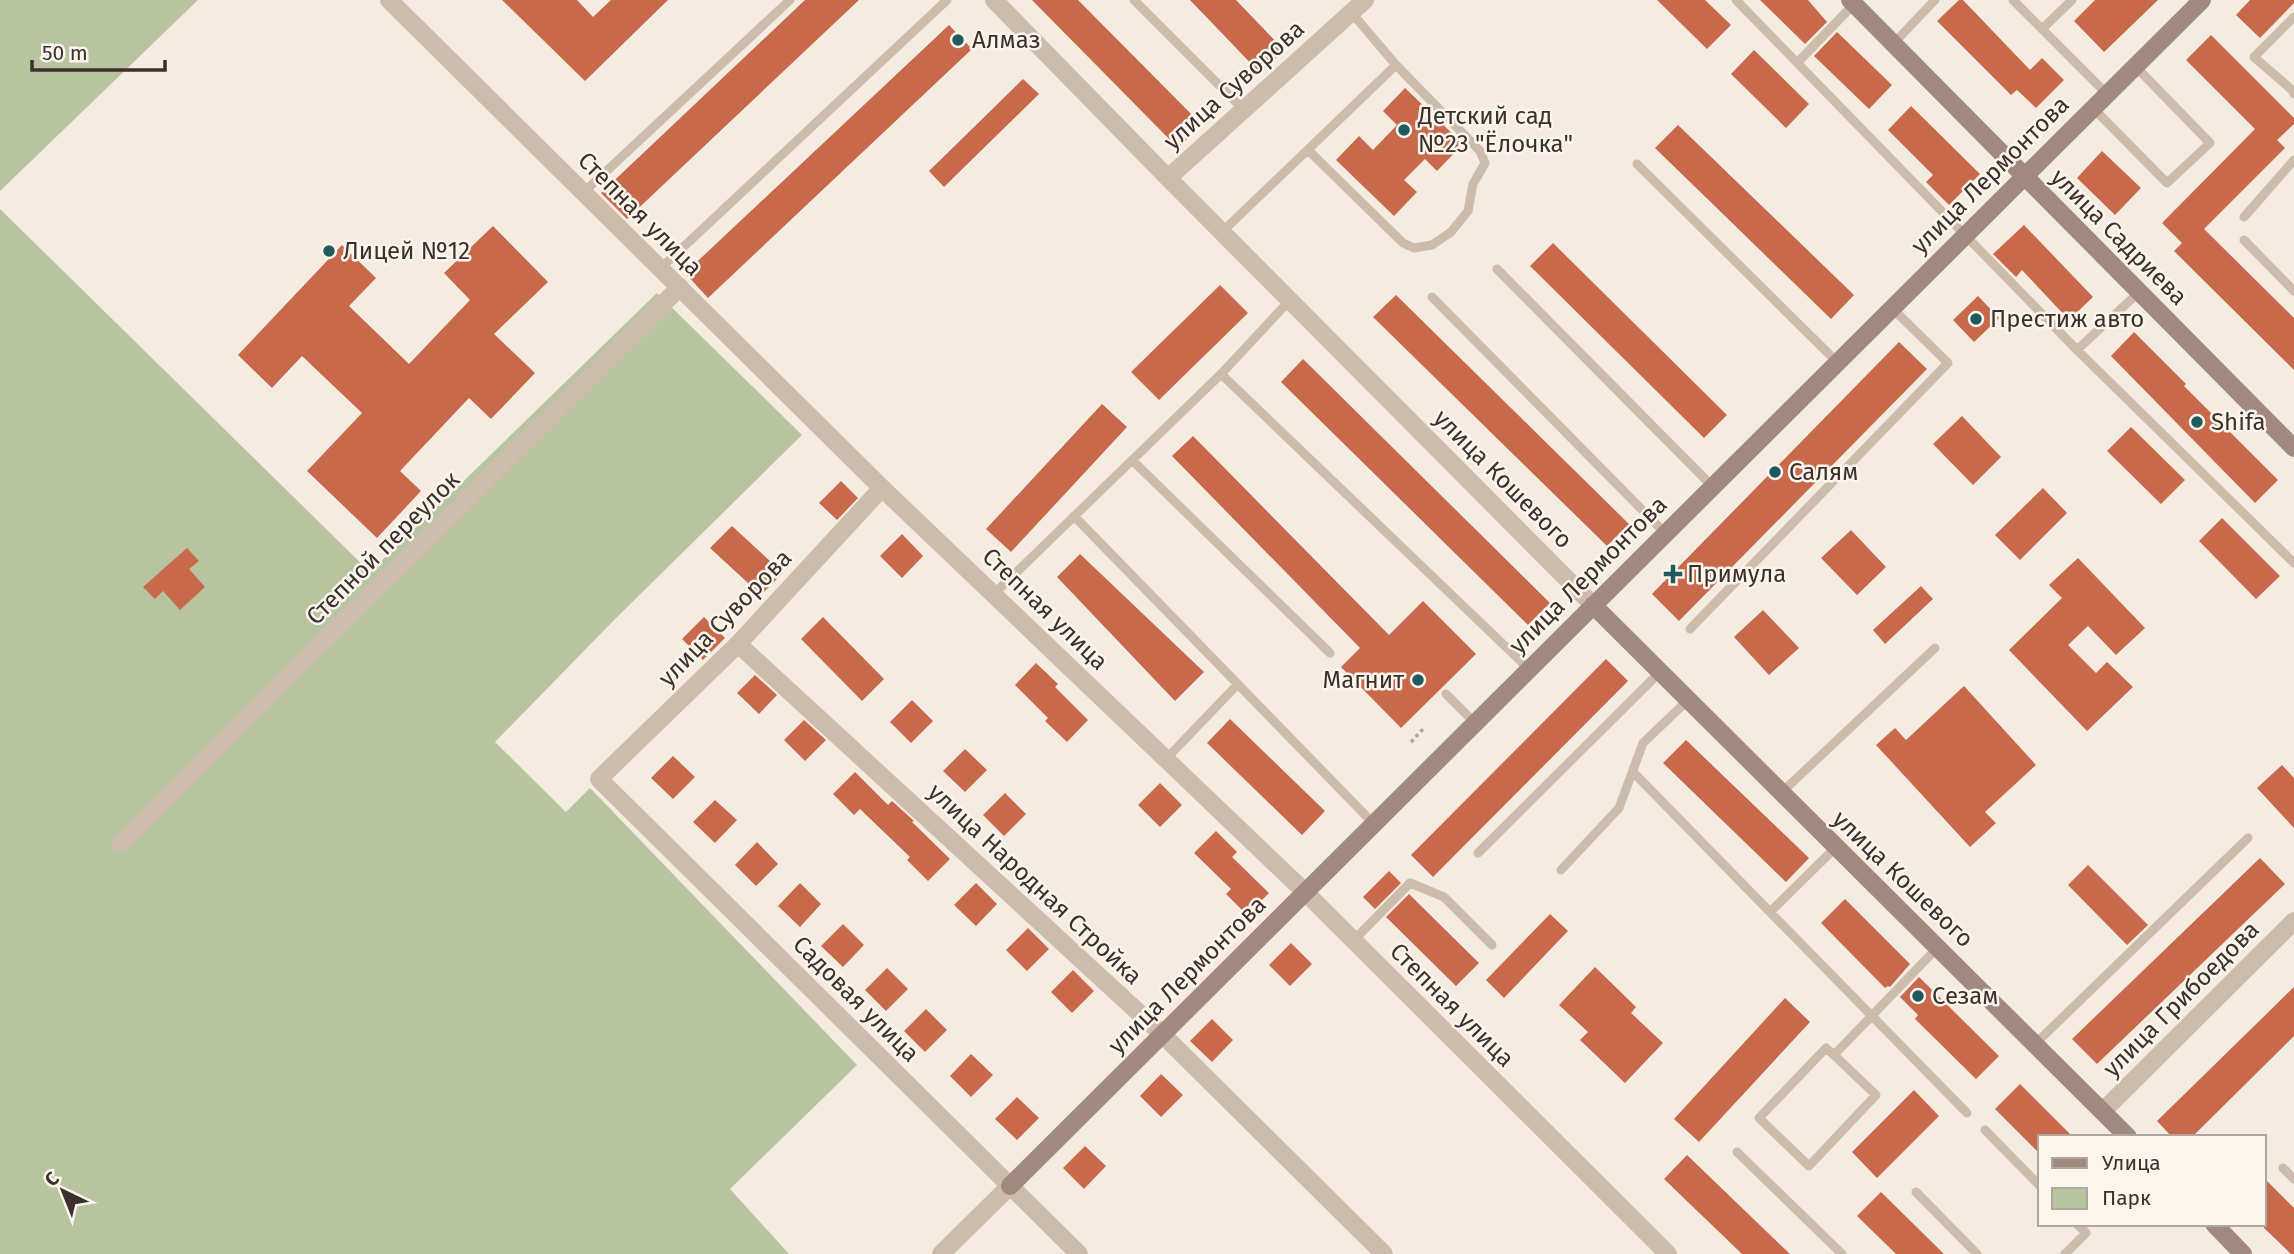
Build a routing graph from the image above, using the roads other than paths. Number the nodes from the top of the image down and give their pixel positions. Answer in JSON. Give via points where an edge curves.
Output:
{"nodes":[{"id":1,"x":389,"y":0,"type":"edge"},
{"id":2,"x":790,"y":0,"type":"edge"},
{"id":3,"x":947,"y":0,"type":"edge"},
{"id":4,"x":994,"y":0,"type":"edge"},
{"id":5,"x":1134,"y":0,"type":"edge"},
{"id":6,"x":1365,"y":0,"type":"edge"},
{"id":7,"x":1736,"y":0,"type":"edge"},
{"id":8,"x":1936,"y":0,"type":"edge"},
{"id":9,"x":2013,"y":0,"type":"edge"},
{"id":10,"x":2072,"y":0,"type":"edge"},
{"id":11,"x":2202,"y":0,"type":"edge"},
{"id":12,"x":1852,"y":2,"type":"edge"},
{"id":13,"x":1352,"y":12,"type":"junction"},
{"id":14,"x":2294,"y":17,"type":"edge"},
{"id":15,"x":2042,"y":29,"type":"junction"},
{"id":16,"x":1893,"y":44,"type":"junction"},
{"id":17,"x":1798,"y":62,"type":"junction"},
{"id":18,"x":1396,"y":65,"type":"junction"},
{"id":19,"x":2135,"y":66,"type":"junction"},
{"id":20,"x":2107,"y":94,"type":"junction"},
{"id":21,"x":2294,"y":94,"type":"edge"},
{"id":22,"x":2093,"y":108,"type":"junction"},
{"id":23,"x":1244,"y":109,"type":"junction"},
{"id":24,"x":1308,"y":150,"type":"junction"},
{"id":25,"x":2294,"y":160,"type":"edge"},
{"id":26,"x":1637,"y":164,"type":"dead end"},
{"id":27,"x":2024,"y":176,"type":"junction"},
{"id":28,"x":1168,"y":178,"type":"junction"},
{"id":29,"x":584,"y":192,"type":"junction"},
{"id":30,"x":2244,"y":217,"type":"dead end"},
{"id":31,"x":1223,"y":232,"type":"junction"},
{"id":32,"x":1965,"y":235,"type":"junction"},
{"id":33,"x":2244,"y":240,"type":"dead end"},
{"id":34,"x":661,"y":268,"type":"junction"},
{"id":35,"x":1497,"y":269,"type":"dead end"},
{"id":36,"x":680,"y":287,"type":"junction"},
{"id":37,"x":2294,"y":291,"type":"edge"},
{"id":38,"x":2139,"y":292,"type":"junction"},
{"id":39,"x":1432,"y":297,"type":"dead end"},
{"id":40,"x":1290,"y":300,"type":"junction"},
{"id":41,"x":1892,"y":308,"type":"junction"},
{"id":42,"x":2077,"y":350,"type":"junction"},
{"id":43,"x":1837,"y":362,"type":"junction"},
{"id":44,"x":1220,"y":374,"type":"junction"},
{"id":45,"x":2294,"y":448,"type":"edge"},
{"id":46,"x":1132,"y":460,"type":"junction"},
{"id":47,"x":1712,"y":486,"type":"junction"},
{"id":48,"x":883,"y":488,"type":"junction"},
{"id":49,"x":1074,"y":516,"type":"junction"},
{"id":50,"x":1665,"y":533,"type":"junction"},
{"id":51,"x":2294,"y":563,"type":"edge"},
{"id":52,"x":994,"y":594,"type":"junction"},
{"id":53,"x":1593,"y":605,"type":"junction"},
{"id":54,"x":1690,"y":629,"type":"dead end"},
{"id":55,"x":738,"y":644,"type":"junction"},
{"id":56,"x":1935,"y":648,"type":"dead end"},
{"id":57,"x":1330,"y":653,"type":"dead end"},
{"id":58,"x":1529,"y":669,"type":"junction"},
{"id":59,"x":1660,"y":672,"type":"junction"},
{"id":60,"x":1238,"y":684,"type":"junction"},
{"id":61,"x":1446,"y":694,"type":"dead end"},
{"id":62,"x":1688,"y":700,"type":"junction"},
{"id":63,"x":1475,"y":723,"type":"junction"},
{"id":64,"x":1166,"y":758,"type":"junction"},
{"id":65,"x":1633,"y":772,"type":"junction"},
{"id":66,"x":599,"y":779,"type":"joint"},
{"id":67,"x":1781,"y":793,"type":"junction"},
{"id":68,"x":1374,"y":824,"type":"junction"},
{"id":69,"x":2248,"y":838,"type":"dead end"},
{"id":70,"x":121,"y":843,"type":"dead end"},
{"id":71,"x":1835,"y":848,"type":"junction"},
{"id":72,"x":1478,"y":853,"type":"dead end"},
{"id":73,"x":1561,"y":870,"type":"dead end"},
{"id":74,"x":1305,"y":892,"type":"junction"},
{"id":75,"x":1770,"y":912,"type":"junction"},
{"id":76,"x":2294,"y":921,"type":"edge"},
{"id":77,"x":1353,"y":940,"type":"junction"},
{"id":78,"x":1492,"y":945,"type":"dead end"},
{"id":79,"x":1938,"y":947,"type":"junction"},
{"id":80,"x":1872,"y":1016,"type":"junction"},
{"id":81,"x":1162,"y":1034,"type":"junction"},
{"id":82,"x":2035,"y":1044,"type":"junction"},
{"id":83,"x":1834,"y":1055,"type":"junction"},
{"id":84,"x":2104,"y":1111,"type":"junction"},
{"id":85,"x":1967,"y":1113,"type":"dead end"},
{"id":86,"x":1985,"y":1130,"type":"dead end"},
{"id":87,"x":2126,"y":1135,"type":"edge"},
{"id":88,"x":1737,"y":1152,"type":"dead end"},
{"id":89,"x":2283,"y":1168,"type":"dead end"},
{"id":90,"x":2294,"y":1179,"type":"edge"},
{"id":91,"x":2038,"y":1184,"type":"edge"},
{"id":92,"x":1010,"y":1186,"type":"junction"},
{"id":93,"x":1916,"y":1192,"type":"dead end"},
{"id":94,"x":2079,"y":1226,"type":"edge"},
{"id":95,"x":2216,"y":1226,"type":"edge"},
{"id":96,"x":941,"y":1254,"type":"edge"},
{"id":97,"x":1079,"y":1254,"type":"edge"},
{"id":98,"x":1384,"y":1254,"type":"edge"},
{"id":99,"x":1668,"y":1254,"type":"edge"},
{"id":100,"x":1842,"y":1254,"type":"edge"},
{"id":101,"x":1977,"y":1254,"type":"edge"},
{"id":102,"x":2065,"y":1254,"type":"edge"},
{"id":103,"x":2243,"y":1254,"type":"edge"}],
"edges":[{"from":1,"to":29,"type":"street","name":"Степная улица"},
{"from":2,"to":29,"type":"lane"},
{"from":3,"to":34,"type":"lane"},
{"from":4,"to":28,"type":"street","name":"улица Кошевого"},
{"from":5,"to":23,"type":"lane"},
{"from":6,"to":13,"type":"street","name":"улица Суворова"},
{"from":7,"to":17,"type":"lane"},
{"from":8,"to":16,"type":"lane"},
{"from":9,"to":15,"type":"lane"},
{"from":10,"to":15,"type":"lane"},
{"from":11,"to":19,"type":"street","name":"улица Лермонтова"},
{"from":12,"to":16,"type":"street","name":"улица Садриева"},
{"from":12,"to":17,"type":"lane"},
{"from":13,"to":18,"type":"lane"},
{"from":13,"to":23,"type":"street","name":"улица Суворова"},
{"from":14,"to":21,"type":"lane","via":[[2254,57]]},
{"from":15,"to":20,"type":"lane"},
{"from":16,"to":27,"type":"street","name":"улица Садриева"},
{"from":17,"to":32,"type":"lane"},
{"from":18,"to":24,"type":"lane"},
{"from":18,"to":24,"type":"lane","via":[[1480,151],[1485,163],[1473,184],[1468,211],[1451,232],[1432,244],[1414,248],[1403,243]]},
{"from":19,"to":20,"type":"street","name":"улица Лермонтова"},
{"from":19,"to":22,"type":"lane","via":[[2210,143],[2167,183]]},
{"from":20,"to":22,"type":"street","name":"улица Лермонтова"},
{"from":22,"to":27,"type":"street","name":"улица Лермонтова"},
{"from":23,"to":28,"type":"street","name":"улица Суворова"},
{"from":24,"to":31,"type":"lane"},
{"from":25,"to":30,"type":"lane"},
{"from":26,"to":43,"type":"lane"},
{"from":27,"to":32,"type":"street","name":"улица Лермонтова"},
{"from":27,"to":38,"type":"street","name":"улица Садриева"},
{"from":28,"to":31,"type":"street","name":"улица Кошевого"},
{"from":29,"to":34,"type":"street","name":"Степная улица"},
{"from":31,"to":40,"type":"street","name":"улица Кошевого"},
{"from":32,"to":41,"type":"street","name":"улица Лермонтова"},
{"from":32,"to":42,"type":"lane"},
{"from":33,"to":37,"type":"lane"},
{"from":34,"to":36,"type":"street","name":"Степная улица"},
{"from":35,"to":47,"type":"lane"},
{"from":36,"to":48,"type":"street","name":"Степная улица"},
{"from":36,"to":70,"type":"street","name":"Степной переулок"},
{"from":38,"to":42,"type":"lane"},
{"from":38,"to":45,"type":"street","name":"улица Садриева"},
{"from":39,"to":50,"type":"lane"},
{"from":40,"to":44,"type":"lane"},
{"from":40,"to":53,"type":"street","name":"улица Кошевого"},
{"from":41,"to":43,"type":"street","name":"улица Лермонтова"},
{"from":41,"to":54,"type":"lane","via":[[1948,363]]},
{"from":42,"to":51,"type":"lane"},
{"from":43,"to":47,"type":"street","name":"улица Лермонтова"},
{"from":44,"to":46,"type":"lane"},
{"from":44,"to":58,"type":"lane"},
{"from":46,"to":49,"type":"lane"},
{"from":46,"to":57,"type":"lane"},
{"from":47,"to":50,"type":"street","name":"улица Лермонтова"},
{"from":48,"to":52,"type":"street","name":"Степная улица"},
{"from":48,"to":55,"type":"street","name":"улица Суворова"},
{"from":49,"to":52,"type":"lane"},
{"from":49,"to":60,"type":"lane"},
{"from":50,"to":53,"type":"street","name":"улица Лермонтова"},
{"from":52,"to":64,"type":"street","name":"Степная улица"},
{"from":53,"to":58,"type":"street","name":"улица Лермонтова"},
{"from":53,"to":59,"type":"street","name":"улица Кошевого"},
{"from":55,"to":66,"type":"street","name":"улица Суворова"},
{"from":55,"to":81,"type":"street","name":"улица Народная Стройка"},
{"from":56,"to":67,"type":"lane"},
{"from":58,"to":63,"type":"street","name":"улица Лермонтова"},
{"from":59,"to":62,"type":"street","name":"улица Кошевого"},
{"from":59,"to":72,"type":"lane"},
{"from":60,"to":64,"type":"lane"},
{"from":60,"to":68,"type":"lane"},
{"from":61,"to":63,"type":"lane"},
{"from":62,"to":65,"type":"lane","via":[[1643,743]]},
{"from":62,"to":67,"type":"street","name":"улица Кошевого"},
{"from":63,"to":68,"type":"street","name":"улица Лермонтова"},
{"from":64,"to":74,"type":"street","name":"Степная улица"},
{"from":65,"to":73,"type":"lane","via":[[1619,808]]},
{"from":65,"to":75,"type":"lane"},
{"from":66,"to":92,"type":"street","name":"Садовая улица"},
{"from":67,"to":71,"type":"street","name":"улица Кошевого"},
{"from":68,"to":74,"type":"street","name":"улица Лермонтова"},
{"from":69,"to":82,"type":"lane"},
{"from":71,"to":75,"type":"lane"},
{"from":71,"to":79,"type":"street","name":"улица Кошевого"},
{"from":74,"to":77,"type":"street","name":"Степная улица"},
{"from":74,"to":81,"type":"street","name":"улица Лермонтова"},
{"from":75,"to":80,"type":"lane"},
{"from":76,"to":84,"type":"street","name":"улица Грибоедова"},
{"from":77,"to":78,"type":"lane","via":[[1410,883],[1444,897]]},
{"from":77,"to":99,"type":"street","name":"Степная улица"},
{"from":79,"to":80,"type":"lane"},
{"from":79,"to":82,"type":"street","name":"улица Кошевого"},
{"from":80,"to":83,"type":"lane"},
{"from":80,"to":85,"type":"lane"},
{"from":81,"to":92,"type":"street","name":"улица Лермонтова"},
{"from":81,"to":98,"type":"street","name":"улица Народная Стройка"},
{"from":82,"to":84,"type":"street","name":"улица Кошевого"},
{"from":83,"to":83,"type":"lane","via":[[1876,1095],[1809,1166],[1759,1118],[1826,1048]]},
{"from":84,"to":87,"type":"street","name":"улица Кошевого"},
{"from":86,"to":91,"type":"lane"},
{"from":88,"to":100,"type":"lane"},
{"from":89,"to":90,"type":"lane"},
{"from":92,"to":96,"type":"street"},
{"from":92,"to":97,"type":"street","name":"Садовая улица"},
{"from":93,"to":101,"type":"lane"},
{"from":94,"to":102,"type":"lane","via":[[2086,1233]]},
{"from":95,"to":103,"type":"street"}]}
